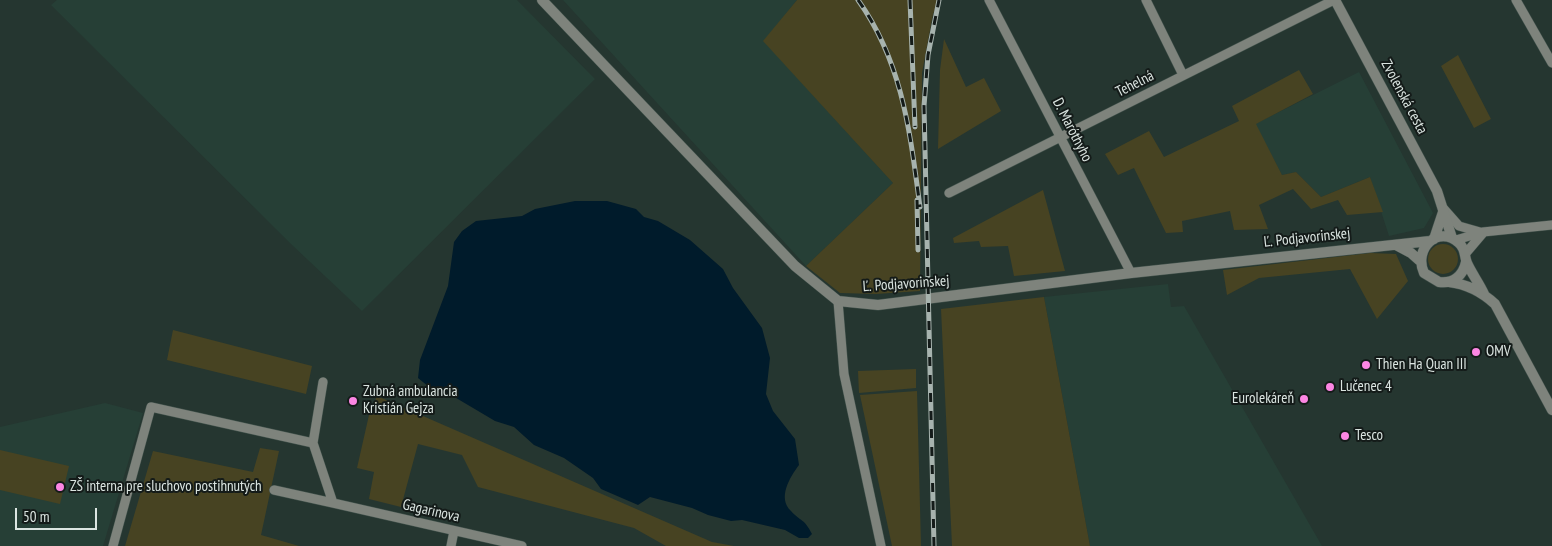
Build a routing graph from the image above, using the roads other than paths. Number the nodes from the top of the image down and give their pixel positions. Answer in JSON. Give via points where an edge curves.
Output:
{"nodes":[{"id":1,"x":542,"y":0,"type":"edge"},
{"id":2,"x":989,"y":0,"type":"edge"},
{"id":3,"x":1146,"y":0,"type":"edge"},
{"id":4,"x":1335,"y":0,"type":"edge"},
{"id":5,"x":1516,"y":0,"type":"edge"},
{"id":6,"x":1552,"y":64,"type":"edge"},
{"id":7,"x":1183,"y":75,"type":"junction"},
{"id":8,"x":1060,"y":139,"type":"junction"},
{"id":9,"x":949,"y":194,"type":"dead end"},
{"id":10,"x":1444,"y":208,"type":"junction"},
{"id":11,"x":1552,"y":225,"type":"edge"},
{"id":12,"x":1483,"y":232,"type":"junction"},
{"id":13,"x":1454,"y":239,"type":"junction"},
{"id":14,"x":1432,"y":240,"type":"junction"},
{"id":15,"x":1395,"y":245,"type":"junction"},
{"id":16,"x":1466,"y":258,"type":"junction"},
{"id":17,"x":1420,"y":261,"type":"junction"},
{"id":18,"x":1130,"y":273,"type":"junction"},
{"id":19,"x":1449,"y":282,"type":"junction"},
{"id":20,"x":1484,"y":294,"type":"junction"},
{"id":21,"x":838,"y":301,"type":"junction"},
{"id":22,"x":323,"y":382,"type":"dead end"},
{"id":23,"x":1551,"y":405,"type":"edge"},
{"id":24,"x":313,"y":444,"type":"junction"},
{"id":25,"x":274,"y":490,"type":"dead end"},
{"id":26,"x":333,"y":503,"type":"junction"},
{"id":27,"x":454,"y":531,"type":"junction"},
{"id":28,"x":112,"y":546,"type":"edge"},
{"id":29,"x":452,"y":546,"type":"edge"},
{"id":30,"x":522,"y":546,"type":"edge"},
{"id":31,"x":881,"y":546,"type":"edge"}],
"edges":[{"from":1,"to":21,"type":"street","via":[[795,266]]},
{"from":2,"to":8,"type":"street","name":"D. Maróthyho"},
{"from":3,"to":7,"type":"street"},
{"from":4,"to":7,"type":"street","name":"Tehelná"},
{"from":4,"to":10,"type":"street","name":"Zvolenská cesta"},
{"from":5,"to":6,"type":"street"},
{"from":7,"to":8,"type":"street","name":"Tehelná"},
{"from":8,"to":9,"type":"street","name":"Tehelná"},
{"from":8,"to":18,"type":"street","name":"D. Maróthyho"},
{"from":10,"to":12,"type":"street","via":[[1459,226]]},
{"from":10,"to":13,"type":"street","name":"Zvolenská cesta"},
{"from":10,"to":14,"type":"street"},
{"from":11,"to":12,"type":"street"},
{"from":12,"to":13,"type":"street"},
{"from":12,"to":16,"type":"street"},
{"from":13,"to":14,"type":"street"},
{"from":13,"to":16,"type":"street","name":"Zvolenská cesta"},
{"from":14,"to":15,"type":"street","name":"Ľ. Podjavorinskej"},
{"from":14,"to":17,"type":"street","via":[[1423,250]]},
{"from":15,"to":17,"type":"street"},
{"from":15,"to":18,"type":"street","name":"Ľ. Podjavorinskej"},
{"from":16,"to":19,"type":"street","via":[[1461,275]]},
{"from":16,"to":20,"type":"street","name":"Zvolenská cesta"},
{"from":17,"to":19,"type":"street","name":"Zvolenská cesta","via":[[1428,277]]},
{"from":18,"to":21,"type":"street","name":"Ľ. Podjavorinskej","via":[[928,300],[878,304]]},
{"from":19,"to":20,"type":"street","name":"Zvolenská cesta"},
{"from":20,"to":23,"type":"street","name":"Zvolenská cesta","via":[[1495,304]]},
{"from":21,"to":31,"type":"street","via":[[844,374]]},
{"from":22,"to":24,"type":"street"},
{"from":24,"to":26,"type":"street"},
{"from":24,"to":28,"type":"street","via":[[151,407]]},
{"from":25,"to":26,"type":"street","name":"Gagarinova"},
{"from":26,"to":27,"type":"street","name":"Gagarinova"},
{"from":27,"to":29,"type":"street"},
{"from":27,"to":30,"type":"street","name":"Gagarinova"}]}
